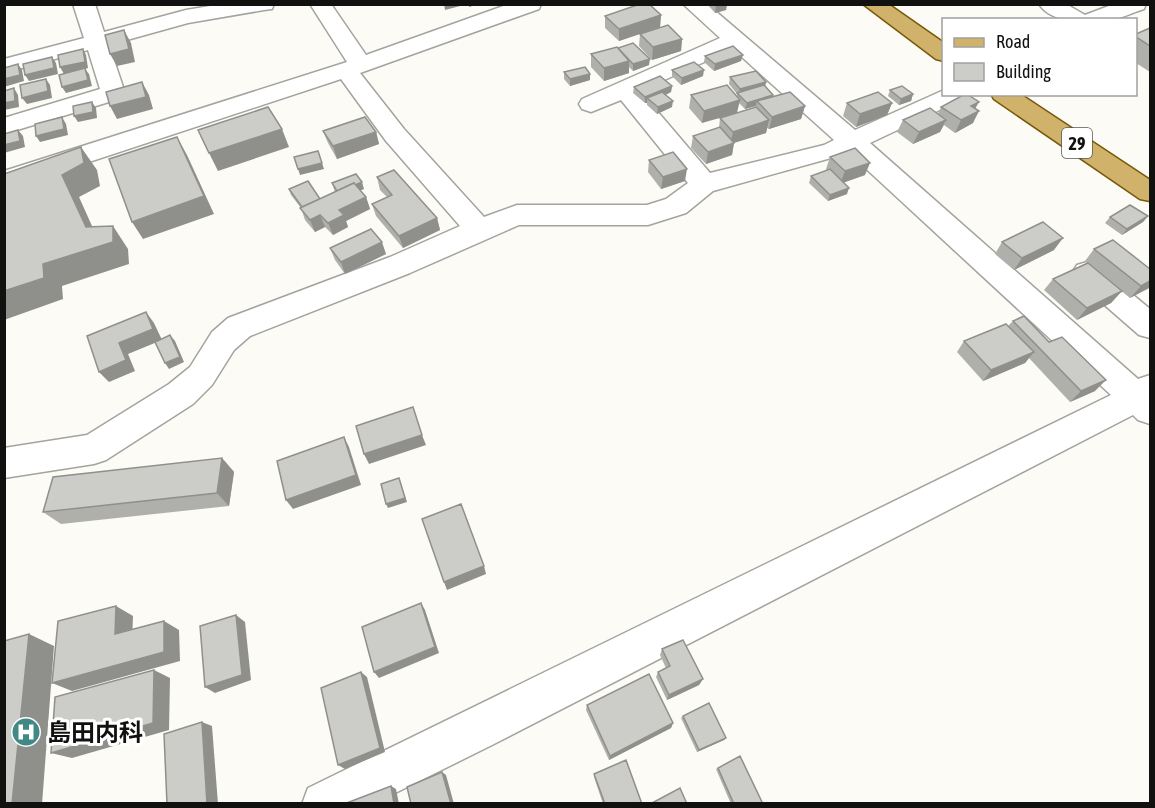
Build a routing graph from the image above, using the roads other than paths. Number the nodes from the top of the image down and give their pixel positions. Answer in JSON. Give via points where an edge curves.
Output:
{"nodes":[{"id":1,"x":84,"y":4,"type":"edge"},
{"id":2,"x":264,"y":4,"type":"edge"},
{"id":3,"x":320,"y":4,"type":"edge"},
{"id":4,"x":531,"y":4,"type":"edge"},
{"id":5,"x":693,"y":4,"type":"edge"},
{"id":6,"x":873,"y":4,"type":"edge"},
{"id":7,"x":902,"y":4,"type":"edge"},
{"id":8,"x":1049,"y":4,"type":"edge"},
{"id":9,"x":1074,"y":18,"type":"edge"},
{"id":10,"x":942,"y":33,"type":"edge"},
{"id":11,"x":98,"y":40,"type":"junction"},
{"id":12,"x":735,"y":40,"type":"junction"},
{"id":13,"x":942,"y":53,"type":"edge"},
{"id":14,"x":4,"y":66,"type":"edge"},
{"id":15,"x":353,"y":67,"type":"junction"},
{"id":16,"x":626,"y":90,"type":"junction"},
{"id":17,"x":950,"y":96,"type":"edge"},
{"id":18,"x":1005,"y":96,"type":"edge"},
{"id":19,"x":1037,"y":96,"type":"edge"},
{"id":20,"x":591,"y":104,"type":"dead end"},
{"id":21,"x":4,"y":126,"type":"edge"},
{"id":22,"x":853,"y":142,"type":"junction"},
{"id":23,"x":1150,"y":170,"type":"edge"},
{"id":24,"x":4,"y":181,"type":"edge"},
{"id":25,"x":704,"y":184,"type":"junction"},
{"id":26,"x":1150,"y":192,"type":"edge"},
{"id":27,"x":479,"y":229,"type":"junction"},
{"id":28,"x":1087,"y":273,"type":"edge"},
{"id":29,"x":1150,"y":326,"type":"edge"},
{"id":30,"x":1145,"y":399,"type":"edge"},
{"id":31,"x":4,"y":464,"type":"edge"},
{"id":32,"x":324,"y":804,"type":"edge"}],
"edges":[{"from":1,"to":11,"type":"street"},
{"from":2,"to":11,"type":"street","via":[[186,17]]},
{"from":3,"to":15,"type":"street"},
{"from":4,"to":15,"type":"street"},
{"from":5,"to":12,"type":"street"},
{"from":6,"to":13,"type":"main road"},
{"from":7,"to":10,"type":"main road"},
{"from":8,"to":9,"type":"street"},
{"from":11,"to":14,"type":"street"},
{"from":11,"to":21,"type":"street","via":[[113,93]]},
{"from":12,"to":16,"type":"street"},
{"from":12,"to":22,"type":"street"},
{"from":15,"to":24,"type":"street"},
{"from":15,"to":27,"type":"street","via":[[395,135]]},
{"from":16,"to":20,"type":"street"},
{"from":16,"to":25,"type":"street"},
{"from":17,"to":22,"type":"street"},
{"from":18,"to":26,"type":"main road","number":"29"},
{"from":19,"to":23,"type":"main road","number":"29"},
{"from":22,"to":25,"type":"street"},
{"from":22,"to":30,"type":"street"},
{"from":25,"to":27,"type":"street","via":[[676,206],[648,214],[518,215]]},
{"from":27,"to":31,"type":"street","via":[[400,265],[239,327],[223,341],[201,375],[180,394],[94,449]]},
{"from":28,"to":29,"type":"street"},
{"from":30,"to":32,"type":"street"}]}
